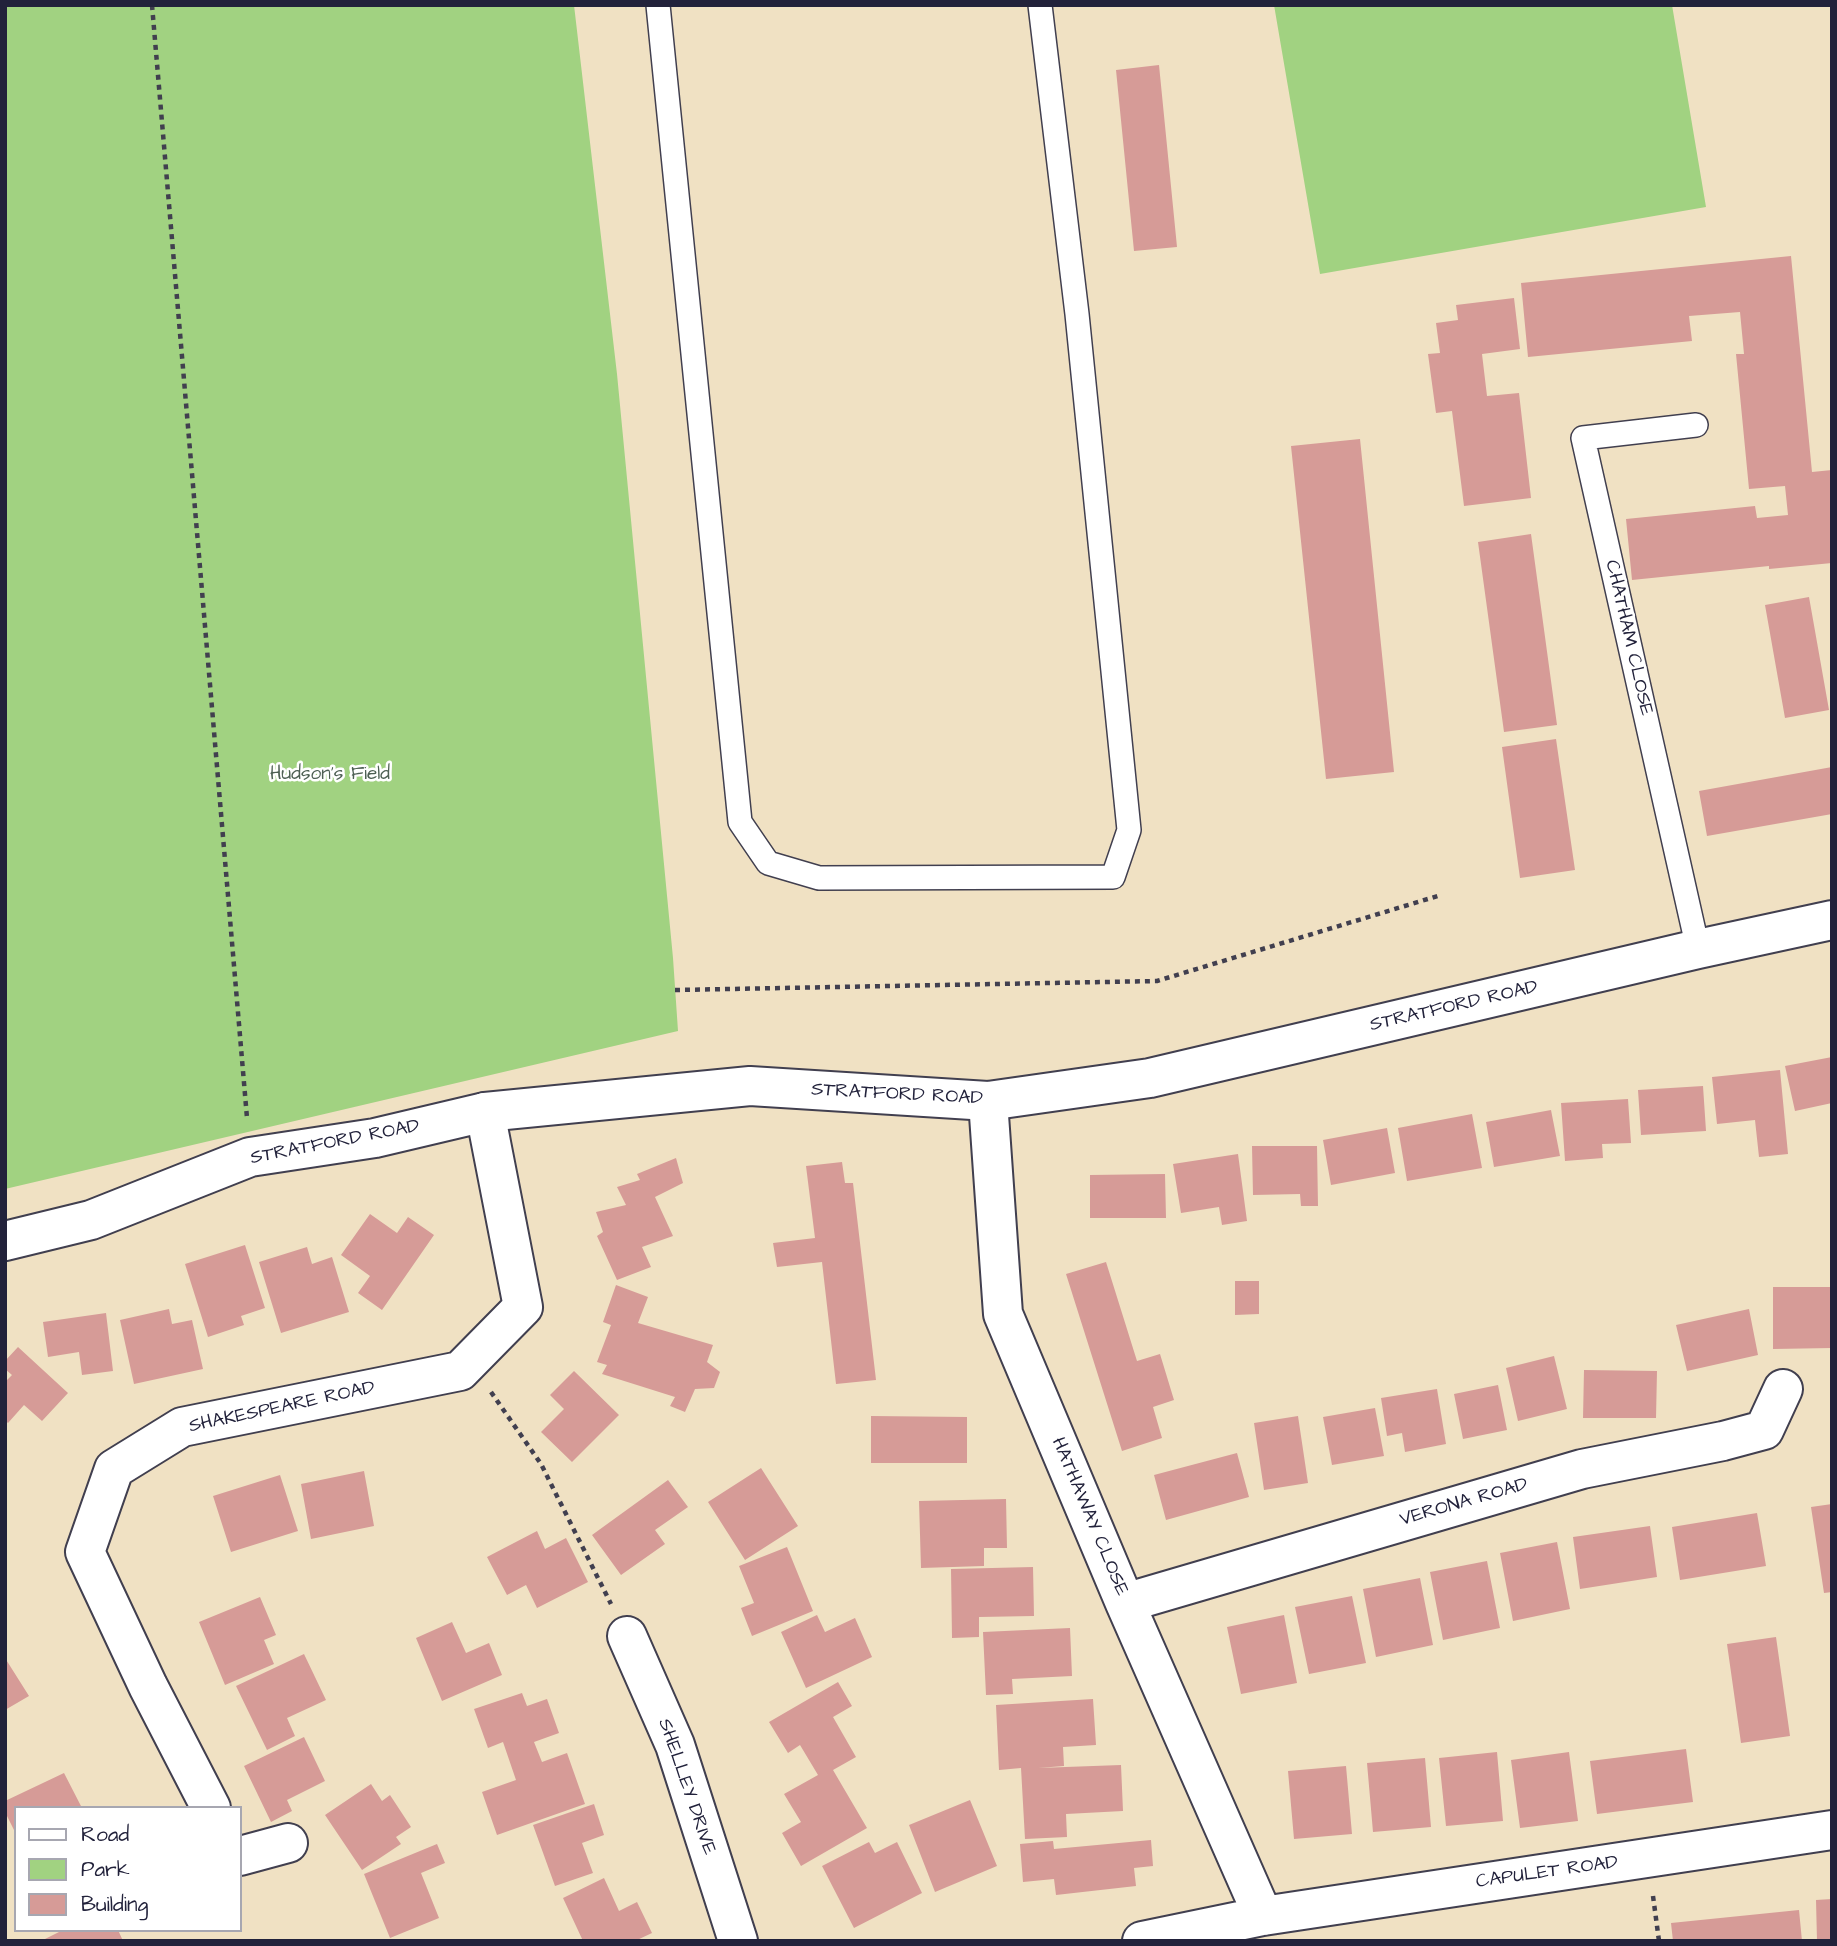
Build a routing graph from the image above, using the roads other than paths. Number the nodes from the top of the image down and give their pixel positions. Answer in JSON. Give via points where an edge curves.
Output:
{"nodes":[{"id":1,"x":657,"y":5,"type":"edge"},
{"id":2,"x":1040,"y":5,"type":"edge"},
{"id":3,"x":1696,"y":425,"type":"dead end"},
{"id":4,"x":1832,"y":920,"type":"edge"},
{"id":5,"x":1698,"y":949,"type":"junction"},
{"id":6,"x":988,"y":1101,"type":"junction"},
{"id":7,"x":485,"y":1112,"type":"junction"},
{"id":8,"x":5,"y":1241,"type":"edge"},
{"id":9,"x":1783,"y":1389,"type":"dead end"},
{"id":10,"x":1125,"y":1603,"type":"junction"},
{"id":11,"x":626,"y":1636,"type":"road end"},
{"id":12,"x":210,"y":1806,"type":"edge"},
{"id":13,"x":1832,"y":1830,"type":"edge"},
{"id":14,"x":288,"y":1843,"type":"dead end"},
{"id":15,"x":242,"y":1855,"type":"edge"},
{"id":16,"x":1263,"y":1916,"type":"junction"},
{"id":17,"x":738,"y":1941,"type":"edge"},
{"id":18,"x":1142,"y":1941,"type":"edge"}],
"edges":[{"from":1,"to":2,"type":"lane","via":[[740,822],[768,863],[820,878],[1112,877],[1129,830],[1077,314]]},
{"from":3,"to":5,"type":"lane","name":"CHATHAM CLOSE","via":[[1583,438]]},
{"from":4,"to":5,"type":"street","name":"STRATFORD ROAD"},
{"from":5,"to":6,"type":"street","name":"STRATFORD ROAD","via":[[1150,1078]]},
{"from":6,"to":7,"type":"street","name":"STRATFORD ROAD","via":[[750,1086]]},
{"from":6,"to":10,"type":"street","name":"HATHAWAY CLOSE","via":[[1003,1314]]},
{"from":7,"to":8,"type":"street","name":"STRATFORD ROAD","via":[[375,1138],[250,1157],[92,1220]]},
{"from":7,"to":12,"type":"street","name":"SHAKESPEARE ROAD","via":[[523,1307],[460,1371],[182,1427],[114,1469],[85,1552]]},
{"from":9,"to":10,"type":"street","name":"VERONA ROAD","via":[[1765,1430],[1582,1469]]},
{"from":10,"to":16,"type":"street","name":"HATHAWAY CLOSE"},
{"from":11,"to":17,"type":"street","name":"SHELLEY DRIVE","via":[[675,1745]]},
{"from":13,"to":16,"type":"street","name":"CAPULET ROAD"},
{"from":14,"to":15,"type":"street"},
{"from":16,"to":18,"type":"street"}]}
